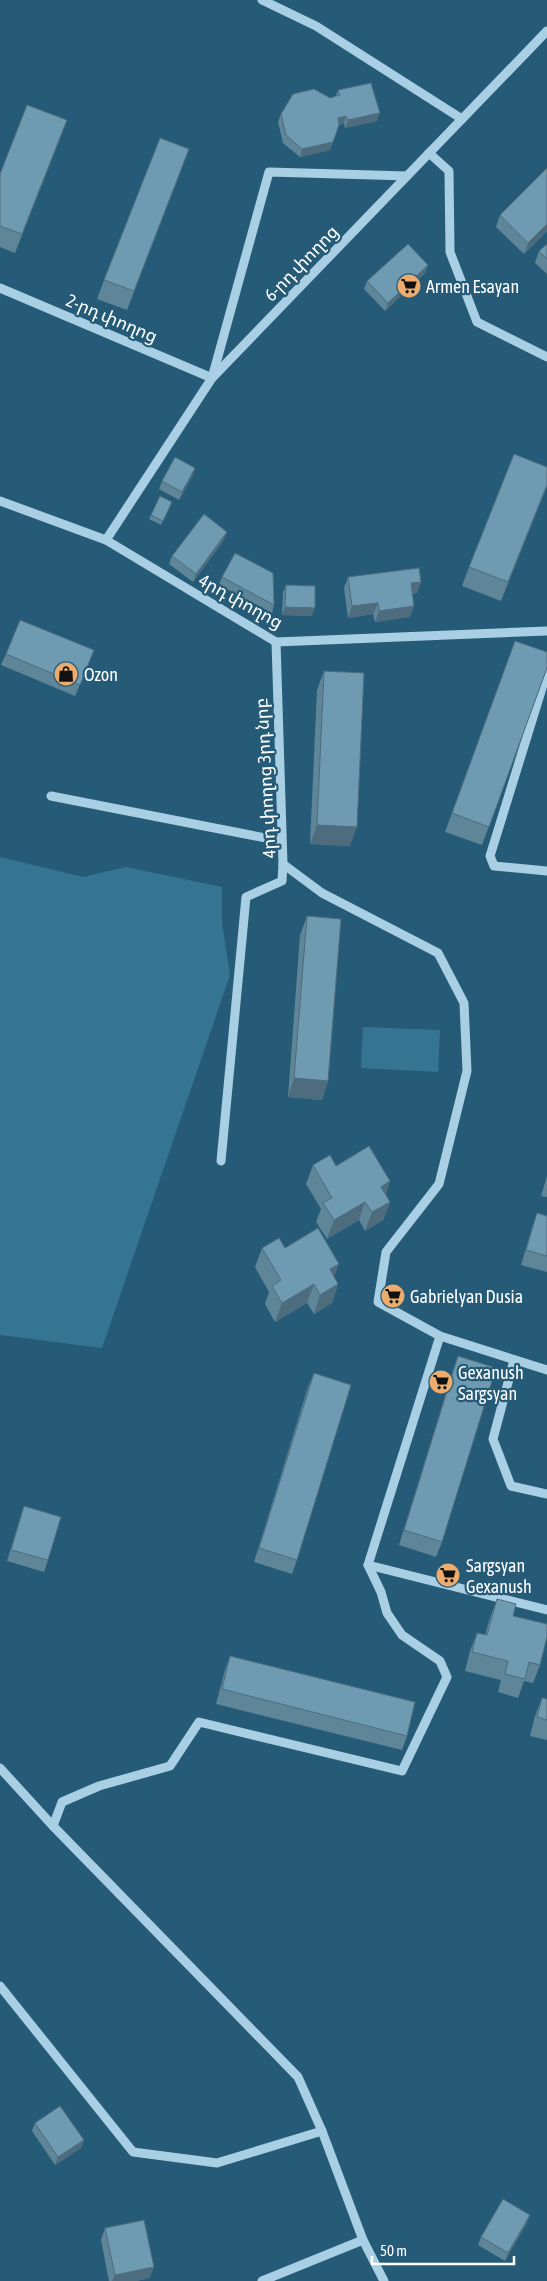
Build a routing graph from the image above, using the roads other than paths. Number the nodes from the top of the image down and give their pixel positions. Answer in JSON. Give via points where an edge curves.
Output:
{"nodes":[{"id":1,"x":262,"y":0,"type":"edge"},
{"id":2,"x":547,"y":31,"type":"edge"},
{"id":3,"x":462,"y":119,"type":"junction"},
{"id":4,"x":429,"y":153,"type":"junction"},
{"id":5,"x":407,"y":176,"type":"junction"},
{"id":6,"x":0,"y":288,"type":"edge"},
{"id":7,"x":547,"y":357,"type":"edge"},
{"id":8,"x":212,"y":378,"type":"junction"},
{"id":9,"x":0,"y":501,"type":"edge"},
{"id":10,"x":106,"y":540,"type":"junction"},
{"id":11,"x":547,"y":631,"type":"edge"},
{"id":12,"x":276,"y":642,"type":"junction"},
{"id":13,"x":547,"y":672,"type":"edge"},
{"id":14,"x":50,"y":796,"type":"dead end"},
{"id":15,"x":281,"y":841,"type":"junction"},
{"id":16,"x":283,"y":864,"type":"junction"},
{"id":17,"x":547,"y":871,"type":"edge"},
{"id":18,"x":222,"y":1161,"type":"dead end"},
{"id":19,"x":440,"y":1336,"type":"junction"},
{"id":20,"x":514,"y":1360,"type":"junction"},
{"id":21,"x":547,"y":1370,"type":"edge"},
{"id":22,"x":547,"y":1494,"type":"edge"},
{"id":23,"x":368,"y":1565,"type":"junction"},
{"id":24,"x":547,"y":1610,"type":"edge"},
{"id":25,"x":0,"y":1768,"type":"edge"},
{"id":26,"x":52,"y":1826,"type":"junction"},
{"id":27,"x":0,"y":1986,"type":"edge"},
{"id":28,"x":322,"y":2131,"type":"junction"},
{"id":29,"x":363,"y":2240,"type":"junction"},
{"id":30,"x":262,"y":2281,"type":"edge"},
{"id":31,"x":384,"y":2281,"type":"edge"}],
"edges":[{"from":1,"to":3,"type":"street","via":[[316,26]]},
{"from":2,"to":3,"type":"street","name":"6-րդ փողոց"},
{"from":3,"to":4,"type":"street","name":"6-րդ փողոց"},
{"from":4,"to":5,"type":"street","name":"6-րդ փողոց"},
{"from":4,"to":7,"type":"street","via":[[449,171],[450,252],[477,322]]},
{"from":5,"to":8,"type":"street","name":"6-րդ փողոց"},
{"from":5,"to":8,"type":"street","via":[[269,172]]},
{"from":6,"to":8,"type":"street","name":"2-րդ փողոց"},
{"from":8,"to":10,"type":"street","name":"6-րդ փողոց"},
{"from":9,"to":10,"type":"street","name":"4րդ փողոց"},
{"from":10,"to":12,"type":"street","name":"4րդ փողոց"},
{"from":11,"to":12,"type":"street","name":"4րդ փողոց"},
{"from":12,"to":15,"type":"street","name":"4րդ փողոց 3րդ նրբ"},
{"from":13,"to":17,"type":"street","via":[[490,856],[494,866]]},
{"from":14,"to":15,"type":"street"},
{"from":15,"to":16,"type":"street","name":"4րդ փողոց 3րդ նրբ"},
{"from":16,"to":18,"type":"street","via":[[282,881],[246,897]]},
{"from":16,"to":19,"type":"street","name":"4րդ փողոց 3րդ նրբ","via":[[322,893],[438,953],[464,1003],[467,1071],[439,1184],[386,1252],[378,1302]]},
{"from":19,"to":20,"type":"street","name":"4րդ փողոց 3րդ նրբ"},
{"from":19,"to":23,"type":"street"},
{"from":20,"to":21,"type":"street","name":"4րդ փողոց 3րդ նրբ"},
{"from":20,"to":22,"type":"street","via":[[493,1439],[511,1486]]},
{"from":23,"to":24,"type":"street"},
{"from":23,"to":26,"type":"street","via":[[387,1613],[402,1635],[440,1661],[447,1677],[402,1771],[199,1722],[170,1766],[99,1786],[62,1802]]},
{"from":25,"to":26,"type":"street"},
{"from":26,"to":28,"type":"street","via":[[298,2077]]},
{"from":27,"to":28,"type":"street","via":[[133,2152],[217,2163]]},
{"from":28,"to":29,"type":"street"},
{"from":29,"to":30,"type":"street"},
{"from":29,"to":31,"type":"street"}]}
